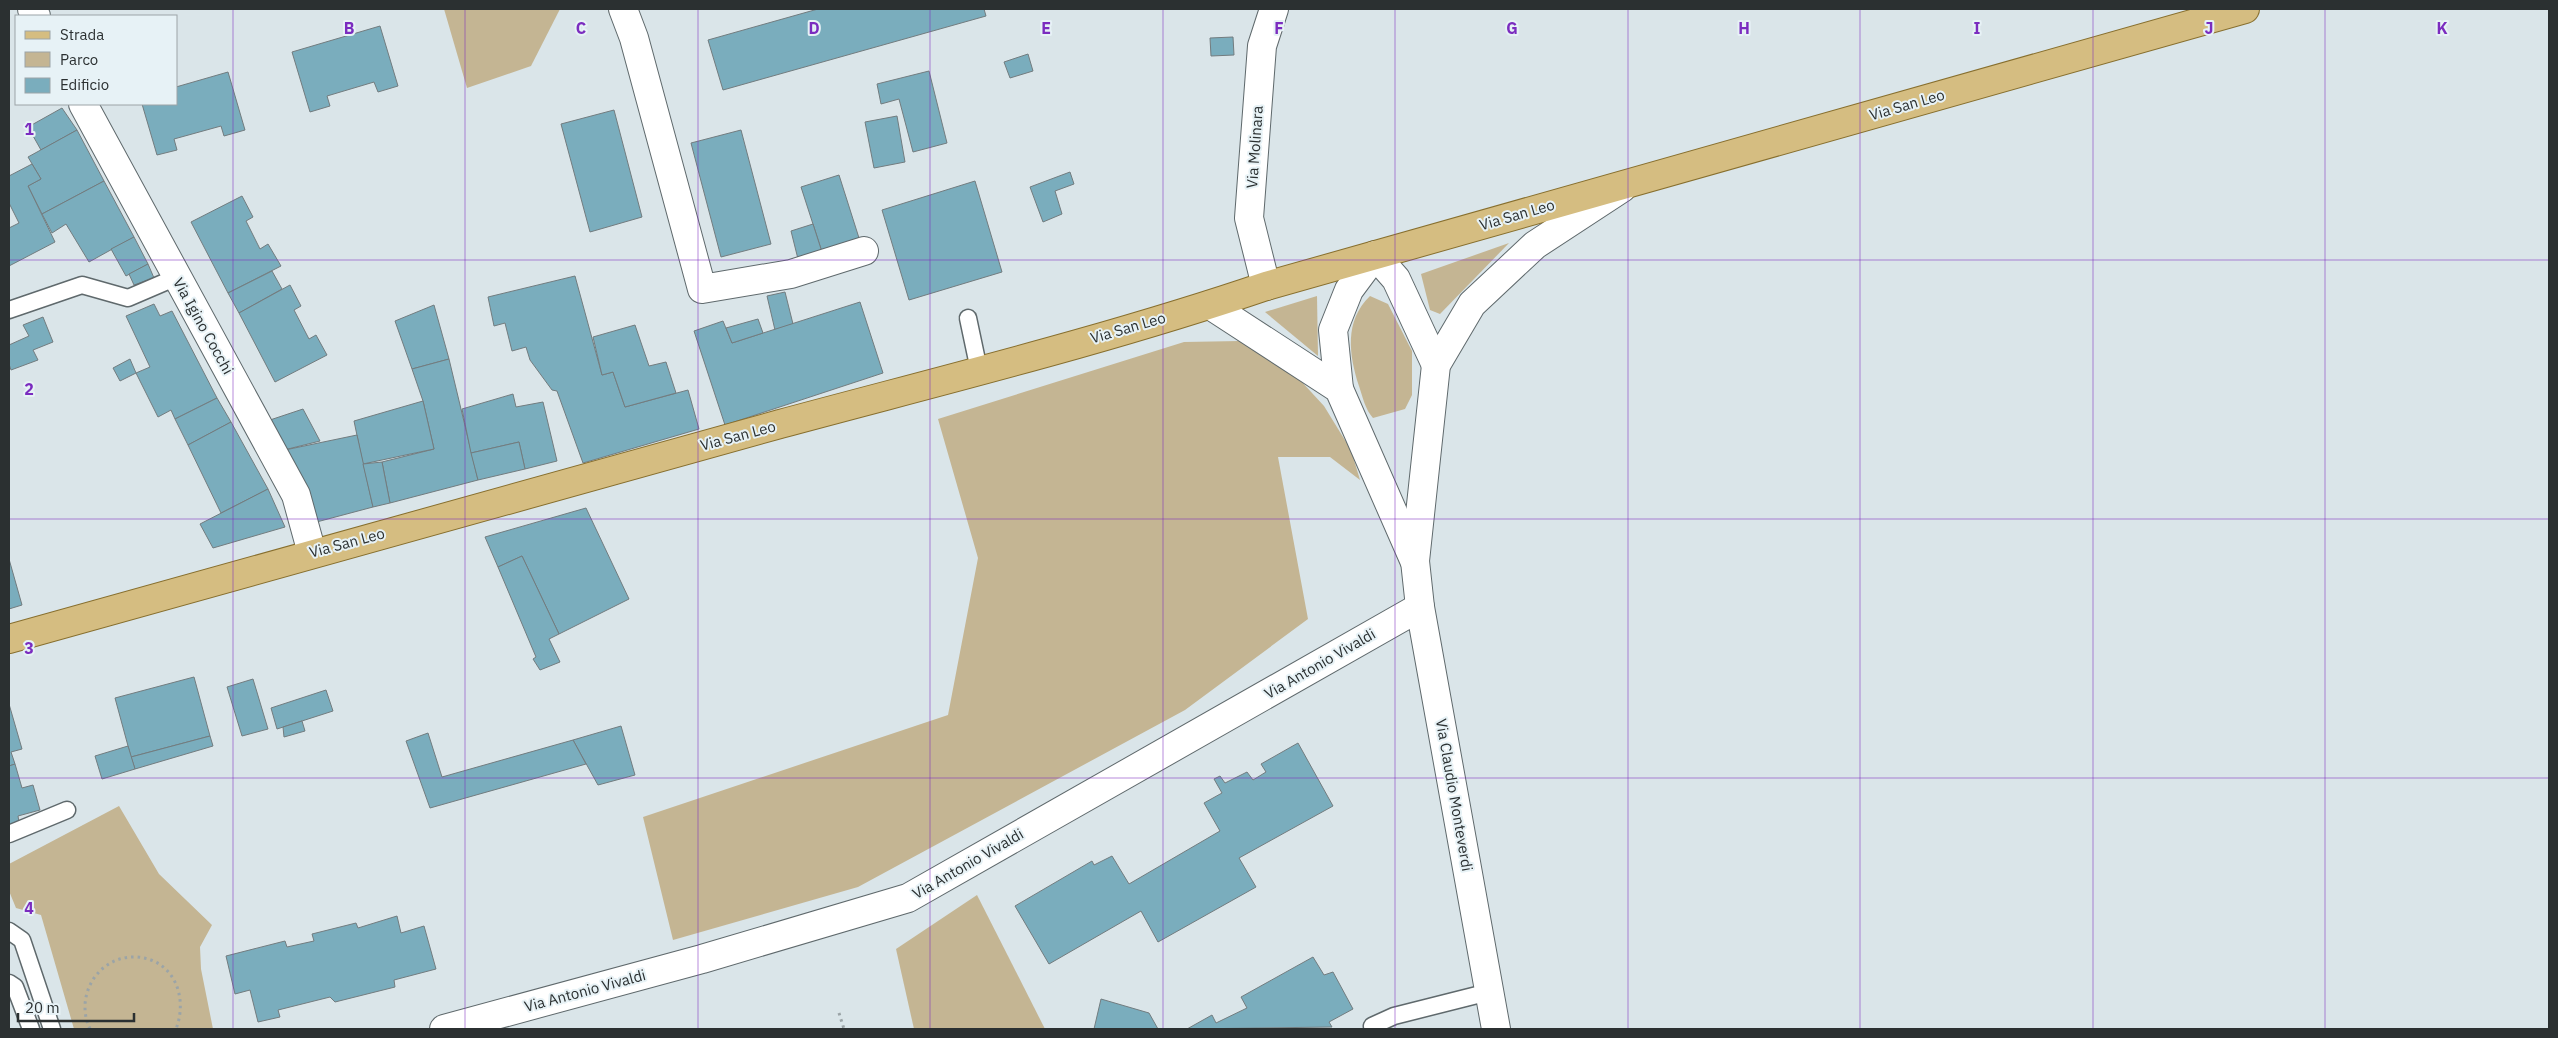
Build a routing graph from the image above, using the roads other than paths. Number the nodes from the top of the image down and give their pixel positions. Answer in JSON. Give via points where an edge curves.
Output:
{"nodes":[{"id":1,"x":623,"y":9,"type":"edge"},
{"id":2,"x":1274,"y":9,"type":"edge"},
{"id":3,"x":2246,"y":9,"type":"edge"},
{"id":4,"x":84,"y":105,"type":"edge"},
{"id":5,"x":1630,"y":183,"type":"junction"},
{"id":6,"x":864,"y":251,"type":"dead end"},
{"id":7,"x":1375,"y":255,"type":"junction"},
{"id":8,"x":177,"y":277,"type":"junction"},
{"id":9,"x":1266,"y":286,"type":"junction"},
{"id":10,"x":1210,"y":305,"type":"junction"},
{"id":11,"x":9,"y":310,"type":"edge"},
{"id":12,"x":968,"y":318,"type":"dead end"},
{"id":13,"x":1436,"y":365,"type":"junction"},
{"id":14,"x":979,"y":370,"type":"junction"},
{"id":15,"x":1339,"y":388,"type":"junction"},
{"id":16,"x":312,"y":553,"type":"junction"},
{"id":17,"x":1415,"y":561,"type":"junction"},
{"id":18,"x":1420,"y":607,"type":"junction"},
{"id":19,"x":9,"y":638,"type":"edge"},
{"id":20,"x":68,"y":810,"type":"dead end"},
{"id":21,"x":9,"y":834,"type":"edge"},
{"id":22,"x":9,"y":931,"type":"edge"},
{"id":23,"x":9,"y":983,"type":"edge"},
{"id":24,"x":1489,"y":992,"type":"junction"},
{"id":25,"x":1372,"y":1026,"type":"dead end"},
{"id":26,"x":31,"y":1029,"type":"edge"},
{"id":27,"x":52,"y":1029,"type":"edge"},
{"id":28,"x":444,"y":1029,"type":"edge"},
{"id":29,"x":1496,"y":1029,"type":"edge"}],
"edges":[{"from":1,"to":6,"type":"street","via":[[634,38],[702,289],[791,274]]},
{"from":2,"to":9,"type":"street","name":"Via Molinara","via":[[1262,46],[1249,218]]},
{"from":3,"to":5,"type":"main road","name":"Via San Leo"},
{"from":4,"to":8,"type":"street","name":"Via Igino Cocchi"},
{"from":5,"to":7,"type":"main road","name":"Via San Leo"},
{"from":5,"to":13,"type":"street","via":[[1535,245],[1472,304]]},
{"from":7,"to":9,"type":"main road","name":"Via San Leo"},
{"from":7,"to":13,"type":"street","via":[[1396,279]]},
{"from":7,"to":15,"type":"street","via":[[1348,290],[1333,330]]},
{"from":8,"to":11,"type":"lane","via":[[128,298],[82,285]]},
{"from":8,"to":16,"type":"street","name":"Via Igino Cocchi","via":[[296,496]]},
{"from":9,"to":10,"type":"main road","name":"Via San Leo"},
{"from":10,"to":14,"type":"main road","name":"Via San Leo"},
{"from":10,"to":15,"type":"street"},
{"from":12,"to":14,"type":"lane"},
{"from":13,"to":17,"type":"street"},
{"from":14,"to":16,"type":"main road","name":"Via San Leo"},
{"from":15,"to":17,"type":"street"},
{"from":16,"to":19,"type":"main road","name":"Via San Leo"},
{"from":17,"to":18,"type":"street","name":"Via Claudio Monteverdi"},
{"from":18,"to":24,"type":"street","name":"Via Claudio Monteverdi"},
{"from":18,"to":28,"type":"street","name":"Via Antonio Vivaldi","via":[[908,898],[702,959]]},
{"from":20,"to":21,"type":"lane"},
{"from":22,"to":27,"type":"lane","via":[[22,940]]},
{"from":23,"to":26,"type":"lane","via":[[15,987]]},
{"from":24,"to":25,"type":"lane","via":[[1394,1016]]},
{"from":24,"to":29,"type":"street","name":"Via Claudio Monteverdi"}]}
